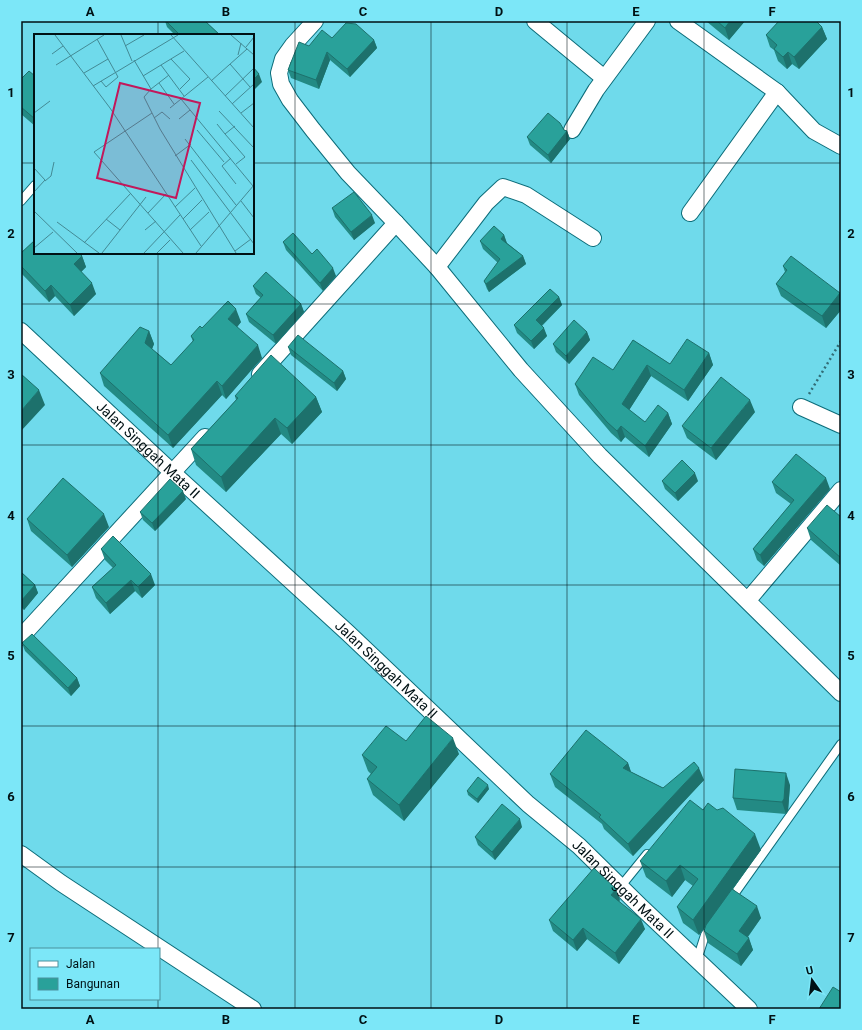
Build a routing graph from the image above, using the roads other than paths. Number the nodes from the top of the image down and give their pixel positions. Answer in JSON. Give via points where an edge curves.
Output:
{"nodes":[{"id":1,"x":315,"y":21,"type":"edge"},
{"id":2,"x":535,"y":21,"type":"edge"},
{"id":3,"x":647,"y":21,"type":"edge"},
{"id":4,"x":678,"y":21,"type":"edge"},
{"id":5,"x":604,"y":78,"type":"junction"},
{"id":6,"x":777,"y":92,"type":"junction"},
{"id":7,"x":572,"y":130,"type":"dead end"},
{"id":8,"x":841,"y":146,"type":"edge"},
{"id":9,"x":34,"y":186,"type":"edge"},
{"id":10,"x":21,"y":201,"type":"edge"},
{"id":11,"x":690,"y":213,"type":"dead end"},
{"id":12,"x":390,"y":229,"type":"junction"},
{"id":13,"x":593,"y":238,"type":"dead end"},
{"id":14,"x":437,"y":267,"type":"junction"},
{"id":15,"x":21,"y":331,"type":"edge"},
{"id":16,"x":252,"y":384,"type":"edge"},
{"id":17,"x":801,"y":407,"type":"road end"},
{"id":18,"x":841,"y":425,"type":"edge"},
{"id":19,"x":215,"y":426,"type":"edge"},
{"id":20,"x":173,"y":473,"type":"junction"},
{"id":21,"x":841,"y":490,"type":"edge"},
{"id":22,"x":748,"y":600,"type":"junction"},
{"id":23,"x":21,"y":637,"type":"edge"},
{"id":24,"x":841,"y":693,"type":"edge"},
{"id":25,"x":841,"y":744,"type":"edge"},
{"id":26,"x":651,"y":850,"type":"edge"},
{"id":27,"x":21,"y":854,"type":"edge"},
{"id":28,"x":621,"y":886,"type":"junction"},
{"id":29,"x":697,"y":960,"type":"junction"},
{"id":30,"x":253,"y":1009,"type":"edge"},
{"id":31,"x":749,"y":1009,"type":"edge"}],
"edges":[{"from":1,"to":12,"type":"street","via":[[283,59],[279,73],[281,84],[290,100]]},
{"from":2,"to":5,"type":"street"},
{"from":3,"to":5,"type":"street"},
{"from":4,"to":6,"type":"street"},
{"from":5,"to":7,"type":"street"},
{"from":6,"to":8,"type":"street","via":[[814,132]]},
{"from":6,"to":11,"type":"street"},
{"from":9,"to":10,"type":"lane"},
{"from":12,"to":14,"type":"street"},
{"from":12,"to":16,"type":"street"},
{"from":13,"to":14,"type":"street","via":[[526,195],[503,187],[486,203]]},
{"from":14,"to":22,"type":"street","via":[[521,370],[600,456],[669,526]]},
{"from":15,"to":20,"type":"street","name":"Jalan Singgah Mata II"},
{"from":17,"to":18,"type":"street"},
{"from":19,"to":20,"type":"street"},
{"from":20,"to":23,"type":"street"},
{"from":20,"to":28,"type":"street","name":"Jalan Singgah Mata II","via":[[348,633],[528,804],[579,846]]},
{"from":21,"to":22,"type":"street"},
{"from":22,"to":24,"type":"street"},
{"from":25,"to":29,"type":"lane","via":[[705,935]]},
{"from":26,"to":28,"type":"lane"},
{"from":27,"to":30,"type":"street"},
{"from":28,"to":29,"type":"street","name":"Jalan Singgah Mata II"},
{"from":29,"to":31,"type":"street","name":"Jalan Singgah Mata II"}]}
